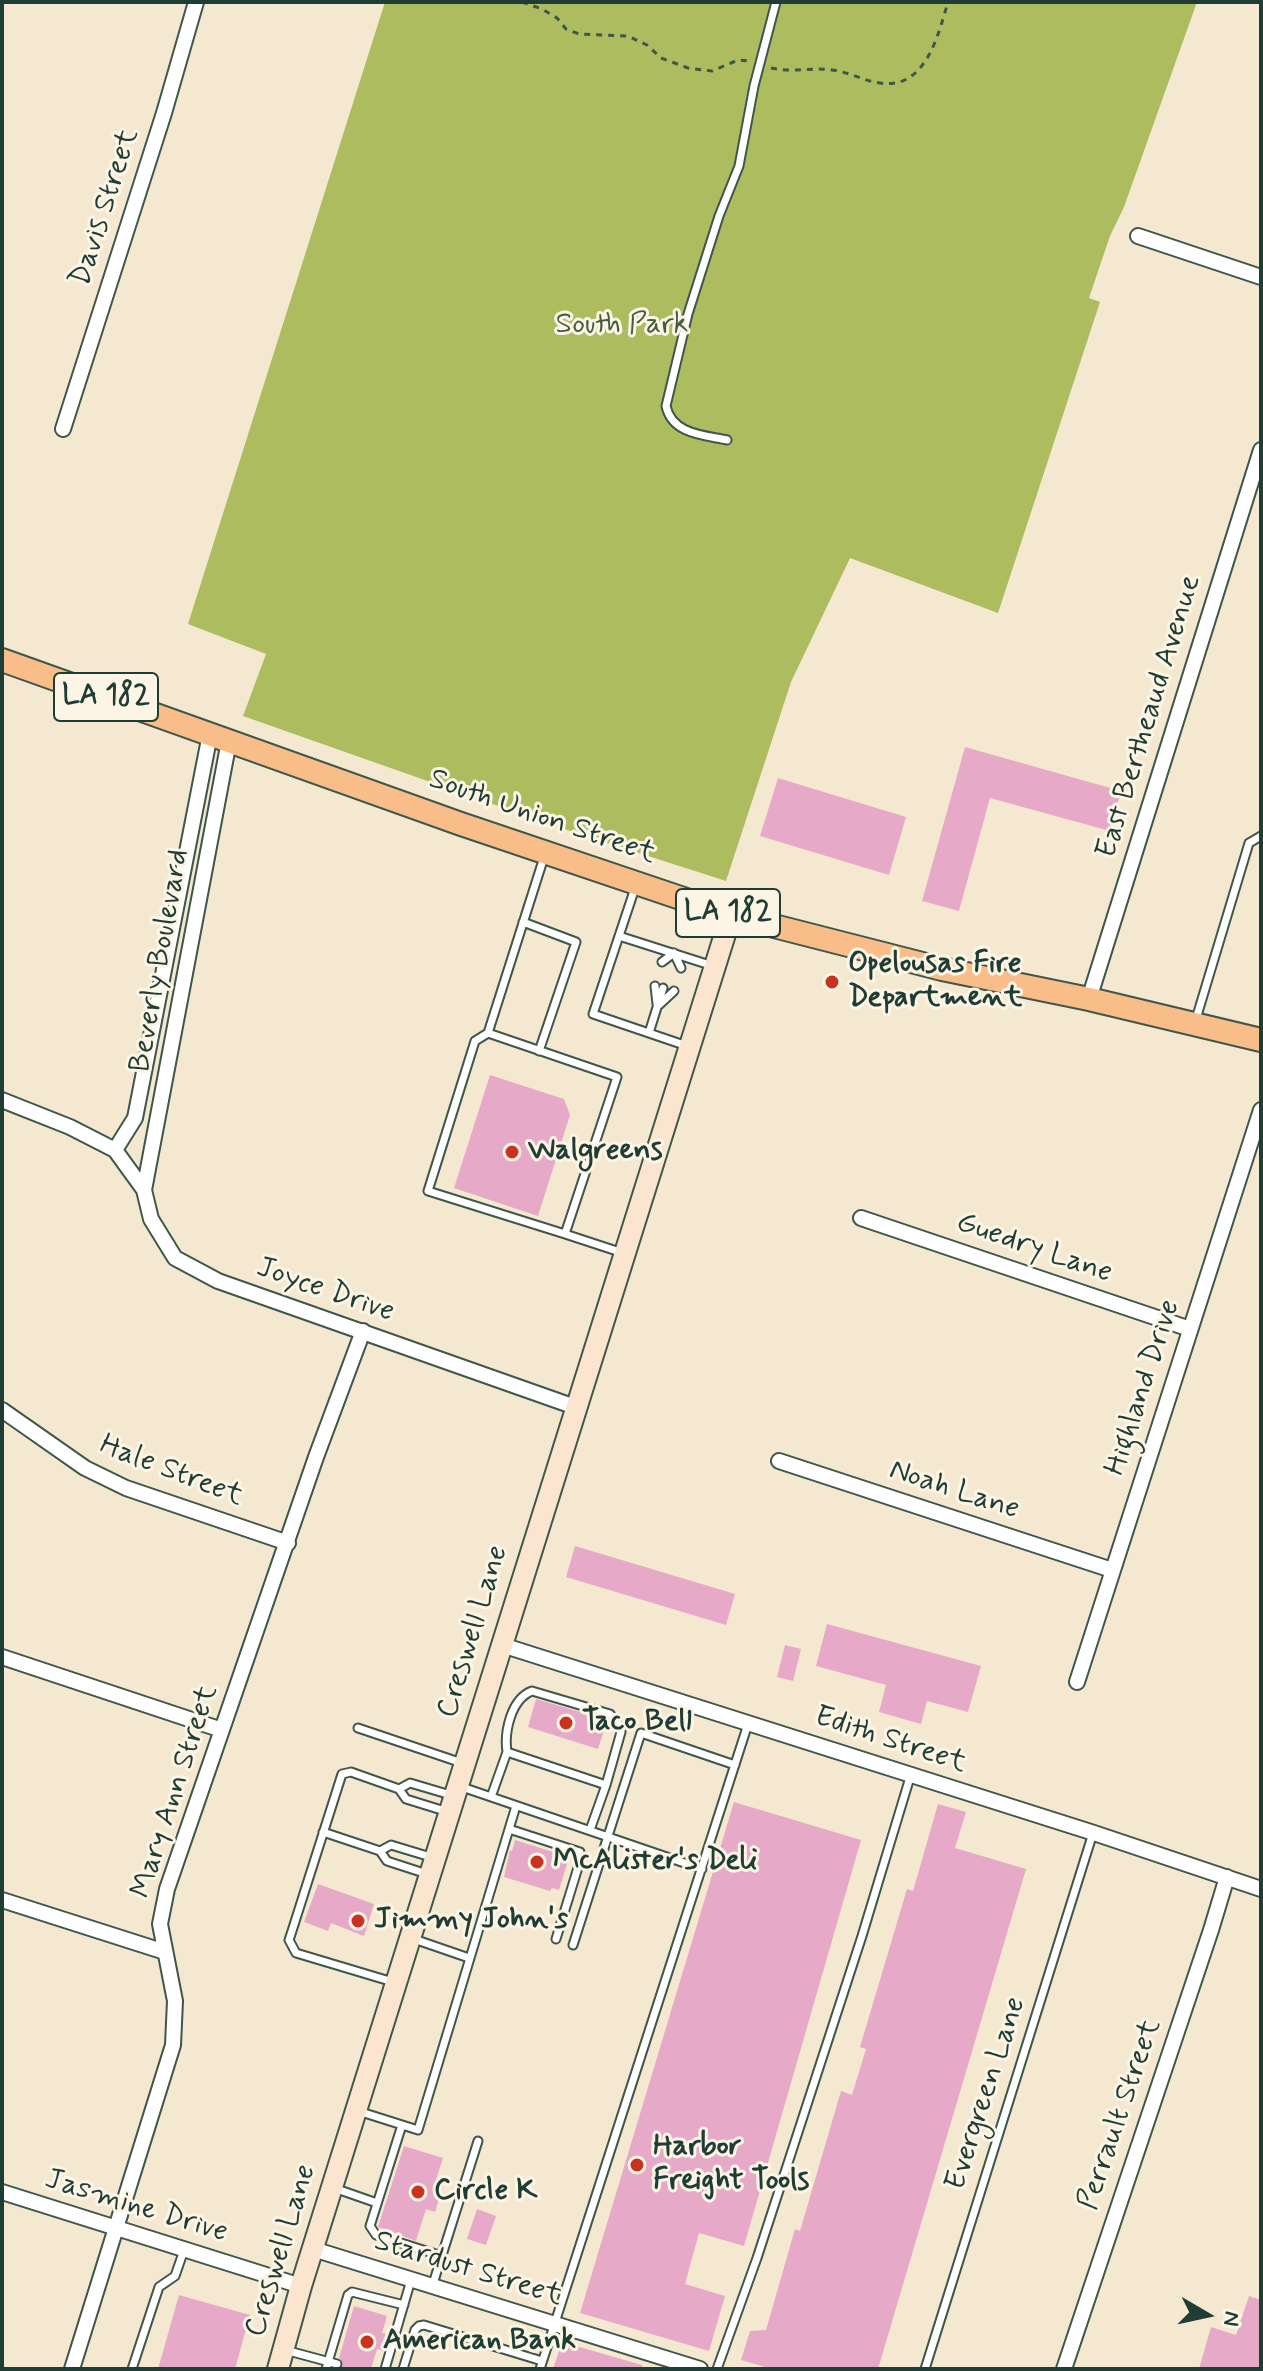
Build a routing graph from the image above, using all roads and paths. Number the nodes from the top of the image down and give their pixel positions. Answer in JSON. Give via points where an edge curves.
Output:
{"nodes":[{"id":1,"x":196,"y":2,"type":"edge"},
{"id":2,"x":776,"y":2,"type":"edge"},
{"id":3,"x":1138,"y":236,"type":"dead end"},
{"id":4,"x":1261,"y":277,"type":"edge"},
{"id":5,"x":63,"y":429,"type":"dead end"},
{"id":6,"x":727,"y":440,"type":"dead end"},
{"id":7,"x":1261,"y":450,"type":"edge"},
{"id":8,"x":2,"y":660,"type":"edge"},
{"id":9,"x":219,"y":738,"type":"junction"},
{"id":10,"x":1261,"y":836,"type":"edge"},
{"id":11,"x":545,"y":851,"type":"junction"},
{"id":12,"x":637,"y":882,"type":"junction"},
{"id":13,"x":731,"y":915,"type":"junction"},
{"id":14,"x":523,"y":922,"type":"junction"},
{"id":15,"x":619,"y":936,"type":"junction"},
{"id":16,"x":674,"y":953,"type":"junction"},
{"id":17,"x":666,"y":963,"type":"dead end"},
{"id":18,"x":715,"y":967,"type":"junction"},
{"id":19,"x":681,"y":968,"type":"dead end"},
{"id":20,"x":659,"y":987,"type":"dead end"},
{"id":21,"x":674,"y":991,"type":"dead end"},
{"id":22,"x":1089,"y":999,"type":"junction"},
{"id":23,"x":657,"y":1006,"type":"junction"},
{"id":24,"x":1194,"y":1026,"type":"junction"},
{"id":25,"x":488,"y":1033,"type":"junction"},
{"id":26,"x":649,"y":1033,"type":"junction"},
{"id":27,"x":1261,"y":1040,"type":"edge"},
{"id":28,"x":689,"y":1047,"type":"junction"},
{"id":29,"x":539,"y":1051,"type":"junction"},
{"id":30,"x":2,"y":1100,"type":"edge"},
{"id":31,"x":1261,"y":1110,"type":"edge"},
{"id":32,"x":135,"y":1118,"type":"junction"},
{"id":33,"x":158,"y":1121,"type":"junction"},
{"id":34,"x":115,"y":1150,"type":"junction"},
{"id":35,"x":144,"y":1190,"type":"junction"},
{"id":36,"x":861,"y":1218,"type":"dead end"},
{"id":37,"x":565,"y":1234,"type":"junction"},
{"id":38,"x":624,"y":1253,"type":"junction"},
{"id":39,"x":1190,"y":1329,"type":"junction"},
{"id":40,"x":363,"y":1331,"type":"junction"},
{"id":41,"x":578,"y":1408,"type":"junction"},
{"id":42,"x":2,"y":1410,"type":"edge"},
{"id":43,"x":779,"y":1461,"type":"dead end"},
{"id":44,"x":288,"y":1543,"type":"junction"},
{"id":45,"x":1112,"y":1570,"type":"junction"},
{"id":46,"x":502,"y":1645,"type":"junction"},
{"id":47,"x":2,"y":1657,"type":"edge"},
{"id":48,"x":1077,"y":1682,"type":"dead end"},
{"id":49,"x":749,"y":1723,"type":"junction"},
{"id":50,"x":358,"y":1728,"type":"dead end"},
{"id":51,"x":222,"y":1730,"type":"junction"},
{"id":52,"x":507,"y":1752,"type":"junction"},
{"id":53,"x":464,"y":1764,"type":"junction"},
{"id":54,"x":735,"y":1765,"type":"junction"},
{"id":55,"x":911,"y":1774,"type":"junction"},
{"id":56,"x":606,"y":1785,"type":"junction"},
{"id":57,"x":399,"y":1789,"type":"junction"},
{"id":58,"x":491,"y":1797,"type":"junction"},
{"id":59,"x":453,"y":1798,"type":"junction"},
{"id":60,"x":516,"y":1806,"type":"junction"},
{"id":61,"x":509,"y":1829,"type":"junction"},
{"id":62,"x":590,"y":1830,"type":"junction"},
{"id":63,"x":323,"y":1832,"type":"junction"},
{"id":64,"x":1094,"y":1833,"type":"junction"},
{"id":65,"x":607,"y":1837,"type":"junction"},
{"id":66,"x":380,"y":1851,"type":"junction"},
{"id":67,"x":432,"y":1866,"type":"junction"},
{"id":68,"x":702,"y":1869,"type":"junction"},
{"id":69,"x":1227,"y":1877,"type":"junction"},
{"id":70,"x":1261,"y":1889,"type":"edge"},
{"id":71,"x":2,"y":1900,"type":"edge"},
{"id":72,"x":410,"y":1937,"type":"junction"},
{"id":73,"x":556,"y":1939,"type":"dead end"},
{"id":74,"x":573,"y":1945,"type":"dead end"},
{"id":75,"x":165,"y":1952,"type":"junction"},
{"id":76,"x":469,"y":1958,"type":"junction"},
{"id":77,"x":395,"y":1983,"type":"junction"},
{"id":78,"x":356,"y":2110,"type":"junction"},
{"id":79,"x":402,"y":2125,"type":"junction"},
{"id":80,"x":478,"y":2141,"type":"dead end"},
{"id":81,"x":332,"y":2187,"type":"junction"},
{"id":82,"x":2,"y":2192,"type":"edge"},
{"id":83,"x":377,"y":2203,"type":"junction"},
{"id":84,"x":116,"y":2228,"type":"junction"},
{"id":85,"x":313,"y":2249,"type":"junction"},
{"id":86,"x":184,"y":2250,"type":"junction"},
{"id":87,"x":442,"y":2256,"type":"junction"},
{"id":88,"x":411,"y":2280,"type":"junction"},
{"id":89,"x":301,"y":2286,"type":"junction"},
{"id":90,"x":432,"y":2287,"type":"junction"},
{"id":91,"x":404,"y":2305,"type":"junction"},
{"id":92,"x":555,"y":2324,"type":"junction"},
{"id":93,"x":280,"y":2359,"type":"edge"},
{"id":94,"x":331,"y":2365,"type":"edge"},
{"id":95,"x":541,"y":2365,"type":"edge"},
{"id":96,"x":72,"y":2369,"type":"edge"},
{"id":97,"x":132,"y":2369,"type":"edge"},
{"id":98,"x":386,"y":2369,"type":"edge"},
{"id":99,"x":403,"y":2369,"type":"edge"},
{"id":100,"x":700,"y":2369,"type":"edge"},
{"id":101,"x":717,"y":2369,"type":"edge"},
{"id":102,"x":925,"y":2369,"type":"edge"},
{"id":103,"x":1064,"y":2369,"type":"edge"}],
"edges":[{"from":1,"to":5,"type":"street","name":"Davis Street"},
{"from":2,"to":6,"type":"lane","via":[[739,166],[688,314],[666,406],[668,418],[678,426]]},
{"from":3,"to":4,"type":"street"},
{"from":7,"to":22,"type":"street","name":"East Bertheaud Avenue"},
{"from":8,"to":9,"type":"main road","name":"South Union Street","number":"LA 182"},
{"from":9,"to":11,"type":"main road","name":"South Union Street","number":"LA 182"},
{"from":9,"to":32,"type":"street","name":"Beverly Boulevard"},
{"from":9,"to":33,"type":"street","name":"Beverly Boulevard"},
{"from":10,"to":24,"type":"lane","via":[[1249,843]]},
{"from":11,"to":12,"type":"main road","name":"South Union Street","number":"LA 182"},
{"from":11,"to":14,"type":"lane"},
{"from":12,"to":13,"type":"main road","name":"South Union Street","number":"LA 182"},
{"from":12,"to":15,"type":"lane"},
{"from":13,"to":18,"type":"main road","name":"Creswell Lane"},
{"from":13,"to":22,"type":"main road","name":"South Union Street","number":"LA 182","via":[[942,969]]},
{"from":14,"to":25,"type":"lane"},
{"from":14,"to":29,"type":"lane","via":[[576,942]]},
{"from":15,"to":16,"type":"lane"},
{"from":15,"to":26,"type":"lane","via":[[593,1014]]},
{"from":16,"to":17,"type":"lane"},
{"from":16,"to":18,"type":"lane"},
{"from":16,"to":19,"type":"lane"},
{"from":18,"to":28,"type":"main road","name":"Creswell Lane"},
{"from":20,"to":23,"type":"lane"},
{"from":21,"to":23,"type":"lane"},
{"from":22,"to":24,"type":"main road","name":"South Union Street","number":"LA 182"},
{"from":23,"to":26,"type":"lane"},
{"from":24,"to":27,"type":"main road","name":"South Union Street","number":"LA 182"},
{"from":25,"to":29,"type":"lane"},
{"from":25,"to":37,"type":"lane","via":[[475,1041],[428,1191]]},
{"from":26,"to":28,"type":"lane"},
{"from":28,"to":38,"type":"main road","name":"Creswell Lane"},
{"from":29,"to":37,"type":"lane","via":[[617,1077]]},
{"from":30,"to":34,"type":"street"},
{"from":31,"to":39,"type":"street","name":"Highland Drive"},
{"from":32,"to":33,"type":"street"},
{"from":32,"to":34,"type":"street","name":"Beverly Boulevard"},
{"from":33,"to":35,"type":"street","name":"Beverly Boulevard"},
{"from":34,"to":35,"type":"street","name":"Joyce Drive"},
{"from":35,"to":40,"type":"street","name":"Joyce Drive","via":[[151,1219],[175,1258],[218,1281]]},
{"from":36,"to":39,"type":"street","name":"Guedry Lane"},
{"from":37,"to":38,"type":"lane"},
{"from":38,"to":41,"type":"main road","name":"Creswell Lane"},
{"from":39,"to":45,"type":"street","name":"Highland Drive"},
{"from":40,"to":41,"type":"street","name":"Joyce Drive"},
{"from":40,"to":44,"type":"street","name":"Mary Ann Street"},
{"from":41,"to":46,"type":"main road","name":"Creswell Lane"},
{"from":42,"to":44,"type":"street","name":"Hale Street","via":[[85,1468],[126,1488]]},
{"from":43,"to":45,"type":"street","name":"Noah Lane"},
{"from":44,"to":51,"type":"street","name":"Mary Ann Street"},
{"from":45,"to":48,"type":"street","name":"Highland Drive"},
{"from":46,"to":49,"type":"street","name":"Edith Street"},
{"from":46,"to":53,"type":"main road","name":"Creswell Lane"},
{"from":47,"to":51,"type":"street"},
{"from":49,"to":54,"type":"lane"},
{"from":49,"to":55,"type":"street","name":"Edith Street"},
{"from":50,"to":53,"type":"lane"},
{"from":51,"to":75,"type":"street","name":"Mary Ann Street","via":[[167,1889],[160,1924]]},
{"from":52,"to":56,"type":"lane"},
{"from":52,"to":56,"type":"lane","via":[[507,1732],[525,1693],[610,1714],[621,1732]]},
{"from":52,"to":58,"type":"lane"},
{"from":53,"to":59,"type":"main road","name":"Creswell Lane"},
{"from":54,"to":65,"type":"lane","via":[[641,1733]]},
{"from":54,"to":68,"type":"lane"},
{"from":55,"to":64,"type":"street","name":"Edith Street"},
{"from":55,"to":101,"type":"lane"},
{"from":56,"to":62,"type":"lane"},
{"from":57,"to":59,"type":"lane","via":[[410,1783]]},
{"from":57,"to":59,"type":"lane","via":[[406,1799]]},
{"from":57,"to":63,"type":"lane","via":[[346,1771]]},
{"from":58,"to":59,"type":"lane"},
{"from":58,"to":60,"type":"lane"},
{"from":59,"to":67,"type":"main road","name":"Creswell Lane"},
{"from":60,"to":61,"type":"lane"},
{"from":60,"to":62,"type":"lane"},
{"from":61,"to":73,"type":"lane","via":[[580,1852]]},
{"from":61,"to":76,"type":"lane"},
{"from":62,"to":65,"type":"lane"},
{"from":63,"to":66,"type":"lane"},
{"from":63,"to":77,"type":"lane","via":[[291,1947],[296,1953]]},
{"from":64,"to":69,"type":"street","name":"Edith Street"},
{"from":64,"to":102,"type":"lane","name":"Evergreen Lane"},
{"from":65,"to":68,"type":"lane"},
{"from":65,"to":74,"type":"lane"},
{"from":66,"to":67,"type":"lane","via":[[387,1861]]},
{"from":66,"to":67,"type":"lane","via":[[391,1845]]},
{"from":67,"to":72,"type":"main road","name":"Creswell Lane"},
{"from":68,"to":92,"type":"lane"},
{"from":69,"to":70,"type":"street","name":"Edith Street"},
{"from":69,"to":103,"type":"street","name":"Perrault Street"},
{"from":71,"to":75,"type":"street"},
{"from":72,"to":76,"type":"lane"},
{"from":72,"to":77,"type":"main road","name":"Creswell Lane"},
{"from":75,"to":84,"type":"street","name":"Mary Ann Street","via":[[175,2001],[173,2045]]},
{"from":76,"to":79,"type":"lane","via":[[418,2130]]},
{"from":77,"to":78,"type":"main road","name":"Creswell Lane"},
{"from":78,"to":79,"type":"lane"},
{"from":78,"to":81,"type":"main road","name":"Creswell Lane"},
{"from":79,"to":83,"type":"lane"},
{"from":80,"to":87,"type":"lane"},
{"from":81,"to":83,"type":"lane"},
{"from":81,"to":85,"type":"main road","name":"Creswell Lane"},
{"from":82,"to":84,"type":"street","name":"Jasmine Drive"},
{"from":83,"to":87,"type":"lane","via":[[370,2226],[376,2235]]},
{"from":84,"to":86,"type":"street","name":"Jasmine Drive"},
{"from":84,"to":96,"type":"street","name":"Mary Ann Street"},
{"from":85,"to":88,"type":"street","name":"Stardust Street"},
{"from":85,"to":89,"type":"main road","name":"Creswell Lane"},
{"from":86,"to":89,"type":"street","name":"Jasmine Drive"},
{"from":86,"to":97,"type":"lane","via":[[175,2276],[159,2287]]},
{"from":87,"to":90,"type":"lane"},
{"from":88,"to":90,"type":"street","name":"Stardust Street"},
{"from":88,"to":91,"type":"lane"},
{"from":89,"to":93,"type":"main road","name":"Creswell Lane"},
{"from":90,"to":92,"type":"street","name":"Stardust Street"},
{"from":91,"to":94,"type":"lane","via":[[348,2295]]},
{"from":91,"to":98,"type":"lane"},
{"from":92,"to":95,"type":"lane"},
{"from":92,"to":100,"type":"street","name":"Stardust Street"},
{"from":93,"to":94,"type":"lane"},
{"from":95,"to":99,"type":"lane","via":[[424,2325],[415,2330]]}]}
